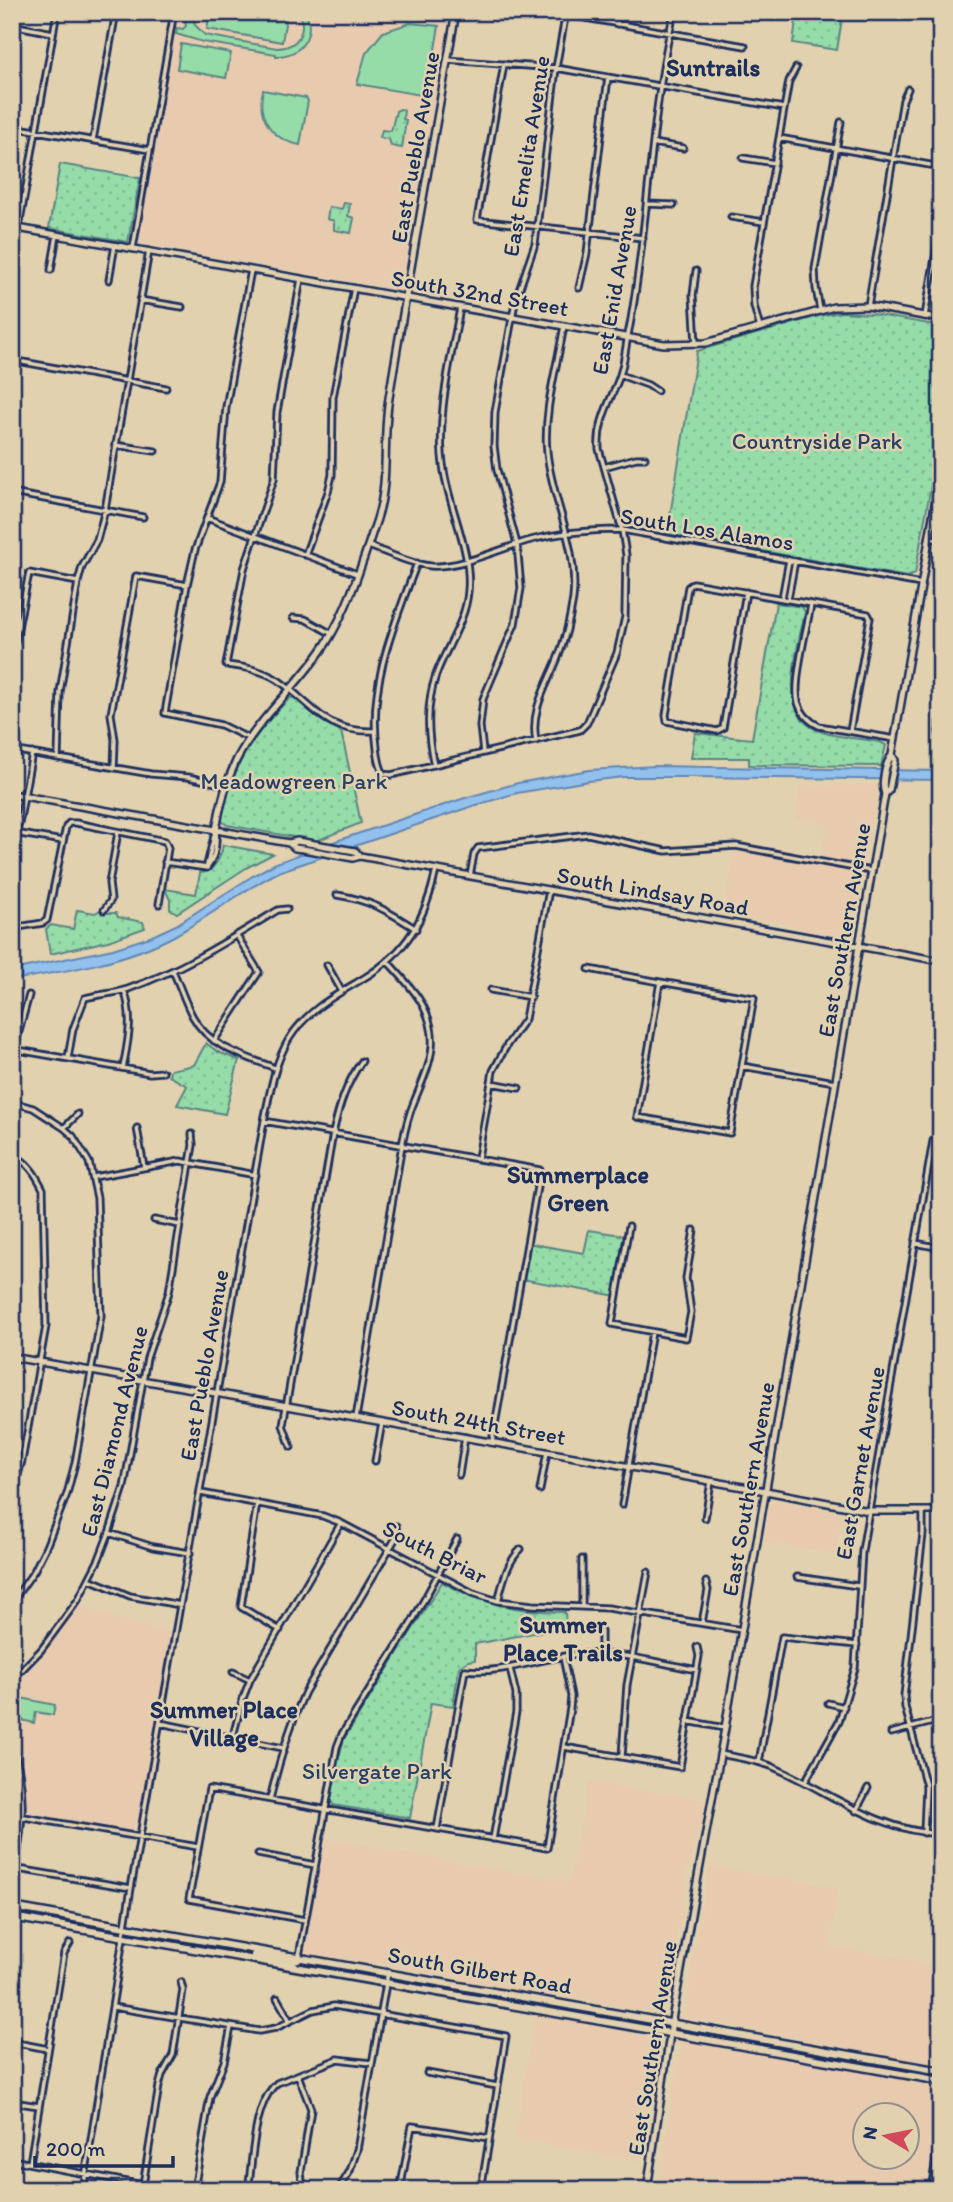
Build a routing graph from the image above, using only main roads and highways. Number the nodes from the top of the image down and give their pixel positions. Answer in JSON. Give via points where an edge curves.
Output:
{"nodes":[{"id":1,"x":456,"y":12,"type":"edge"},
{"id":2,"x":16,"y":227,"type":"edge"},
{"id":3,"x":406,"y":298,"type":"junction"},
{"id":4,"x":941,"y":319,"type":"edge"},
{"id":5,"x":941,"y":470,"type":"edge"},
{"id":6,"x":12,"y":793,"type":"edge"},
{"id":7,"x":216,"y":830,"type":"junction"},
{"id":8,"x":289,"y":843,"type":"junction"},
{"id":9,"x":360,"y":856,"type":"junction"},
{"id":10,"x":859,"y":946,"type":"junction"},
{"id":11,"x":941,"y":961,"type":"edge"},
{"id":12,"x":12,"y":1357,"type":"edge"},
{"id":13,"x":766,"y":1491,"type":"junction"},
{"id":14,"x":941,"y":1511,"type":"edge"},
{"id":15,"x":12,"y":1907,"type":"edge"},
{"id":16,"x":12,"y":1917,"type":"edge"},
{"id":17,"x":125,"y":1930,"type":"junction"},
{"id":18,"x":299,"y":1956,"type":"junction"},
{"id":19,"x":245,"y":1957,"type":"junction"},
{"id":20,"x":541,"y":1999,"type":"junction"},
{"id":21,"x":541,"y":2010,"type":"junction"},
{"id":22,"x":672,"y":2022,"type":"junction"},
{"id":23,"x":670,"y":2033,"type":"junction"},
{"id":24,"x":941,"y":2071,"type":"edge"},
{"id":25,"x":941,"y":2081,"type":"edge"},
{"id":26,"x":647,"y":2190,"type":"edge"}],
"edges":[{"from":1,"to":3,"type":"main road","name":"East Pueblo Avenue"},
{"from":2,"to":3,"type":"main road","name":"South 32nd Street"},
{"from":3,"to":4,"type":"main road","name":"South 32nd Street","via":[[664,344],[695,344],[834,307],[868,306]]},
{"from":3,"to":7,"type":"main road","name":"East Pueblo Avenue","via":[[388,403],[386,480],[368,545],[332,634],[238,758],[226,785]]},
{"from":5,"to":10,"type":"main road","name":"East Southern Avenue"},
{"from":6,"to":7,"type":"main road","name":"South Lindsay Road"},
{"from":7,"to":8,"type":"main road","name":"South Lindsay Road"},
{"from":8,"to":9,"type":"main road","name":"South Lindsay Road","via":[[349,850]]},
{"from":8,"to":9,"type":"main road","name":"South Lindsay Road","via":[[295,848]]},
{"from":9,"to":10,"type":"main road","name":"South Lindsay Road"},
{"from":10,"to":11,"type":"main road","name":"South Lindsay Road"},
{"from":10,"to":13,"type":"main road","name":"East Southern Avenue"},
{"from":12,"to":13,"type":"main road","name":"South 24th Street"},
{"from":13,"to":14,"type":"main road","name":"South 24th Street","via":[[869,1511]]},
{"from":13,"to":22,"type":"main road","name":"East Southern Avenue"},
{"from":15,"to":17,"type":"main road","name":"South Gilbert Road"},
{"from":16,"to":17,"type":"main road","name":"South Gilbert Road"},
{"from":17,"to":18,"type":"main road","name":"South Gilbert Road"},
{"from":17,"to":19,"type":"main road","name":"South Gilbert Road"},
{"from":18,"to":19,"type":"main road","via":[[295,1961]]},
{"from":18,"to":20,"type":"main road","name":"South Gilbert Road"},
{"from":19,"to":21,"type":"main road","name":"South Gilbert Road"},
{"from":20,"to":21,"type":"main road"},
{"from":20,"to":22,"type":"main road","name":"South Gilbert Road"},
{"from":21,"to":23,"type":"main road","name":"South Gilbert Road"},
{"from":22,"to":23,"type":"main road","name":"East Southern Avenue"},
{"from":22,"to":24,"type":"main road","name":"South Gilbert Road"},
{"from":23,"to":25,"type":"main road","name":"South Gilbert Road"},
{"from":23,"to":26,"type":"main road","name":"East Southern Avenue"}]}
